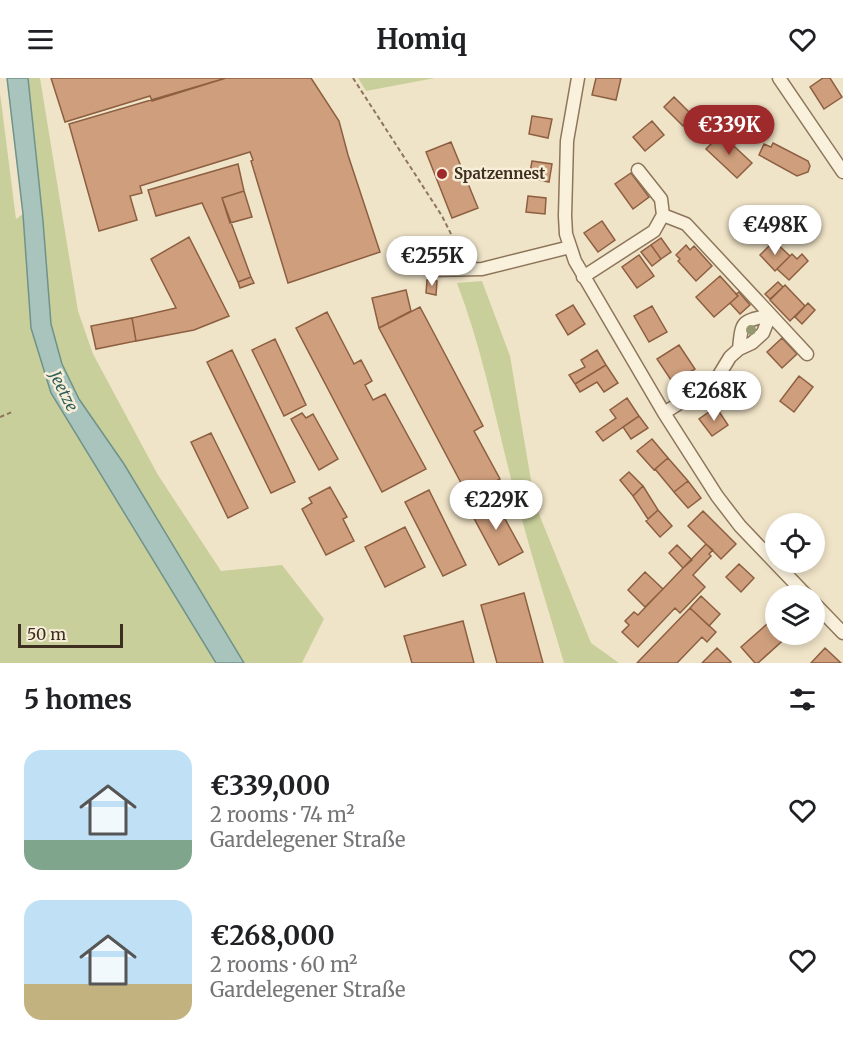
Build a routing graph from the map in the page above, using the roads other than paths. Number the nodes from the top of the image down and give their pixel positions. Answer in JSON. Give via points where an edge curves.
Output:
{"nodes":[{"id":1,"x":578,"y":78,"type":"edge"},
{"id":2,"x":779,"y":78,"type":"edge"},
{"id":3,"x":638,"y":170,"type":"dead end"},
{"id":4,"x":843,"y":172,"type":"edge"},
{"id":5,"x":663,"y":215,"type":"junction"},
{"id":6,"x":570,"y":247,"type":"junction"},
{"id":7,"x":431,"y":270,"type":"dead end"},
{"id":8,"x":583,"y":277,"type":"junction"},
{"id":9,"x":770,"y":315,"type":"junction"},
{"id":10,"x":739,"y":349,"type":"junction"},
{"id":11,"x":807,"y":354,"type":"dead end"},
{"id":12,"x":664,"y":413,"type":"junction"},
{"id":13,"x":796,"y":585,"type":"edge"},
{"id":14,"x":825,"y":614,"type":"edge"},
{"id":15,"x":843,"y":633,"type":"edge"}],
"edges":[{"from":1,"to":6,"type":"street","via":[[567,141],[565,216]]},
{"from":2,"to":4,"type":"street"},
{"from":3,"to":5,"type":"street","via":[[662,200]]},
{"from":5,"to":8,"type":"street","via":[[654,231]]},
{"from":5,"to":9,"type":"street","via":[[686,224]]},
{"from":6,"to":7,"type":"street","via":[[482,269]]},
{"from":6,"to":8,"type":"street"},
{"from":8,"to":12,"type":"street"},
{"from":9,"to":10,"type":"street","via":[[759,338]]},
{"from":9,"to":10,"type":"street","via":[[742,326]]},
{"from":9,"to":11,"type":"street"},
{"from":10,"to":12,"type":"street","via":[[716,380]]},
{"from":12,"to":13,"type":"street","via":[[740,526]]},
{"from":14,"to":15,"type":"street"}]}
